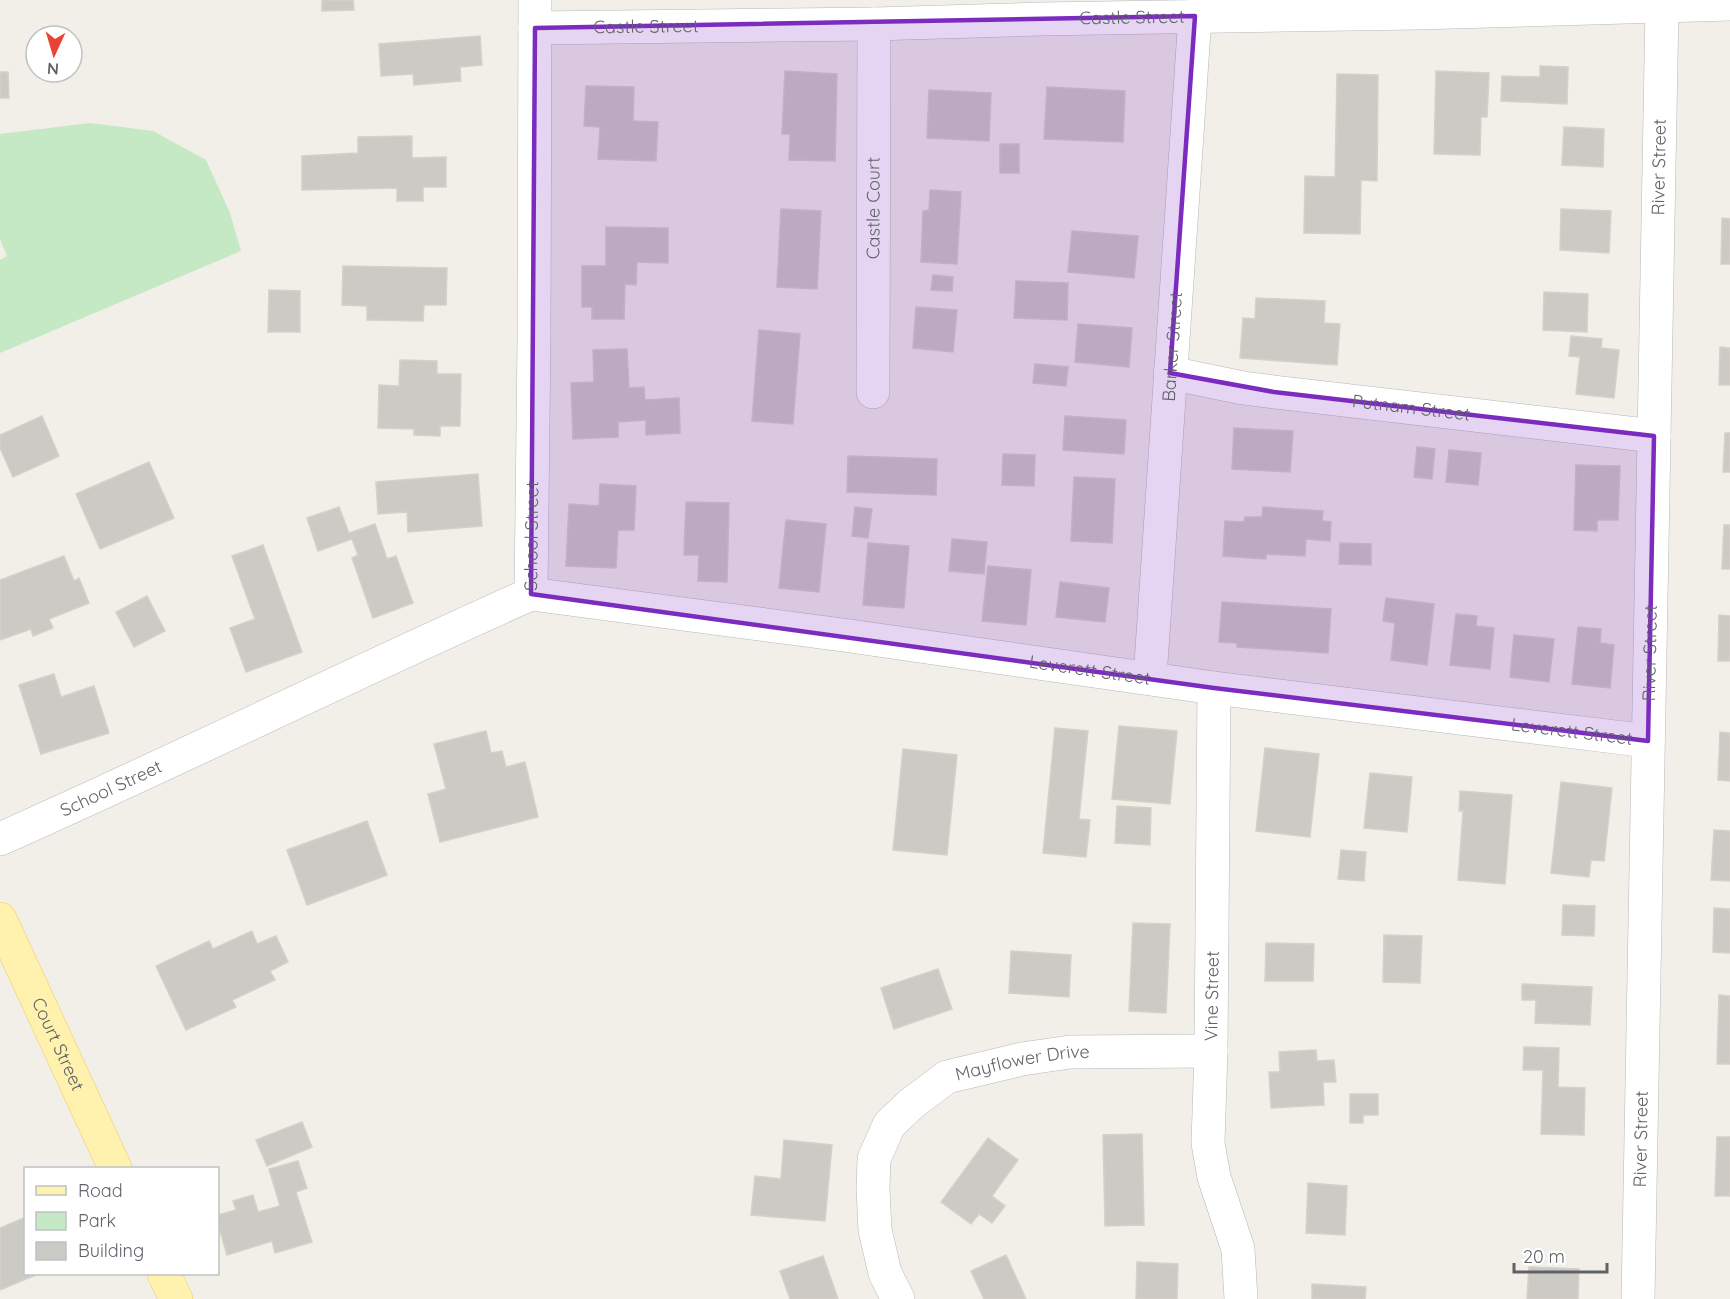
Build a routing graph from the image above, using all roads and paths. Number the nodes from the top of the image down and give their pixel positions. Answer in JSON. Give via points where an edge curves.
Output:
{"nodes":[{"id":1,"x":1730,"y":4,"type":"edge"},
{"id":2,"x":1662,"y":7,"type":"junction"},
{"id":3,"x":1040,"y":10,"type":"edge"},
{"id":4,"x":535,"y":14,"type":"edge"},
{"id":5,"x":1195,"y":16,"type":"junction"},
{"id":6,"x":874,"y":24,"type":"junction"},
{"id":7,"x":1170,"y":373,"type":"junction"},
{"id":8,"x":873,"y":392,"type":"dead end"},
{"id":9,"x":1654,"y":436,"type":"junction"},
{"id":10,"x":531,"y":594,"type":"junction"},
{"id":11,"x":1150,"y":678,"type":"junction"},
{"id":12,"x":1214,"y":688,"type":"junction"},
{"id":13,"x":1648,"y":741,"type":"junction"},
{"id":14,"x":0,"y":839,"type":"edge"},
{"id":15,"x":0,"y":919,"type":"edge"},
{"id":16,"x":1211,"y":1051,"type":"junction"},
{"id":17,"x":115,"y":1167,"type":"edge"},
{"id":18,"x":164,"y":1275,"type":"edge"},
{"id":19,"x":176,"y":1299,"type":"edge"},
{"id":20,"x":898,"y":1299,"type":"edge"},
{"id":21,"x":1241,"y":1299,"type":"edge"},
{"id":22,"x":1638,"y":1299,"type":"edge"}],
"edges":[{"from":1,"to":2,"type":"street","name":"Castle Street"},
{"from":2,"to":5,"type":"street","name":"Castle Street"},
{"from":2,"to":9,"type":"street","name":"River Street"},
{"from":3,"to":5,"type":"street","name":"Castle Street"},
{"from":3,"to":6,"type":"street","name":"Castle Street"},
{"from":4,"to":6,"type":"street","name":"Castle Street"},
{"from":4,"to":10,"type":"street","name":"School Street"},
{"from":5,"to":7,"type":"street","name":"Barker Street"},
{"from":6,"to":8,"type":"street","name":"Castle Court"},
{"from":7,"to":9,"type":"street","name":"Putnam Street","via":[[1243,388]]},
{"from":7,"to":11,"type":"street","name":"Barker Street"},
{"from":9,"to":13,"type":"street","name":"River Street"},
{"from":10,"to":11,"type":"street","name":"Leverett Street"},
{"from":10,"to":14,"type":"street","name":"School Street"},
{"from":11,"to":12,"type":"street","name":"Leverett Street"},
{"from":12,"to":13,"type":"street","name":"Leverett Street"},
{"from":12,"to":16,"type":"street","name":"Vine Street"},
{"from":13,"to":22,"type":"street","name":"River Street"},
{"from":15,"to":17,"type":"main road","name":"Court Street"},
{"from":16,"to":20,"type":"street","name":"Mayflower Drive","via":[[1070,1052],[1022,1059],[947,1077],[910,1104],[889,1125],[874,1159],[875,1230],[885,1273]]},
{"from":16,"to":21,"type":"street","name":"Vine Street","via":[[1209,1143],[1214,1177],[1238,1249]]},
{"from":18,"to":19,"type":"main road"}]}
